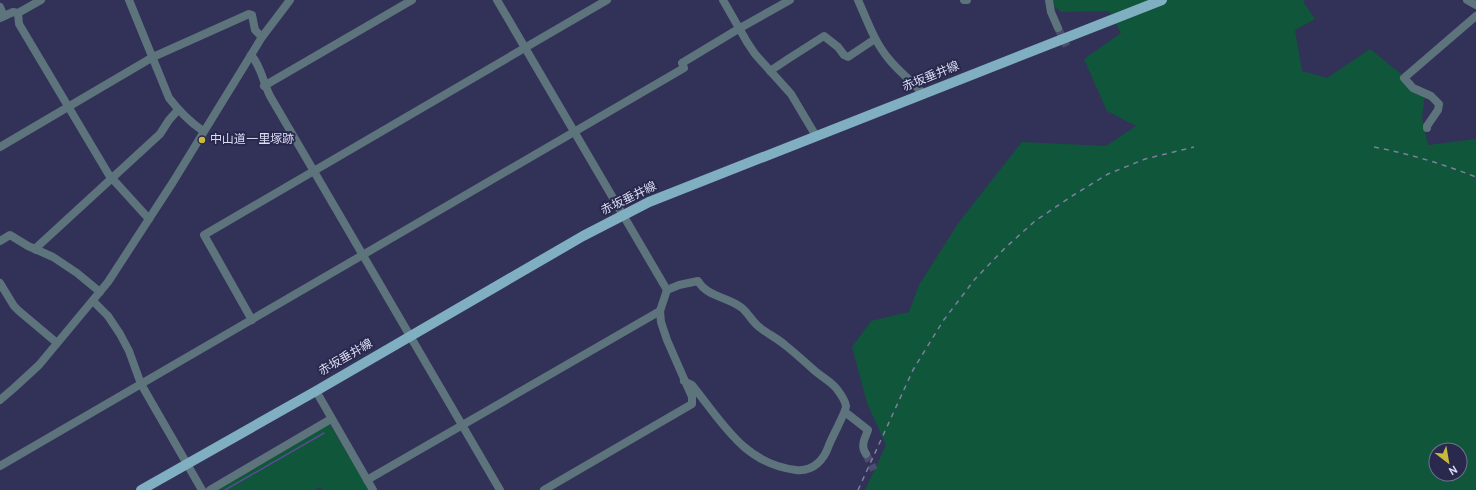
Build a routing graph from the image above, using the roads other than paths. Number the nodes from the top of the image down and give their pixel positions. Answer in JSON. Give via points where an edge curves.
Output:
{"nodes":[{"id":1,"x":41,"y":0,"type":"edge"},
{"id":2,"x":128,"y":0,"type":"edge"},
{"id":3,"x":290,"y":0,"type":"edge"},
{"id":4,"x":412,"y":0,"type":"edge"},
{"id":5,"x":497,"y":0,"type":"edge"},
{"id":6,"x":607,"y":0,"type":"edge"},
{"id":7,"x":724,"y":0,"type":"edge"},
{"id":8,"x":790,"y":0,"type":"edge"},
{"id":9,"x":858,"y":0,"type":"edge"},
{"id":10,"x":1049,"y":0,"type":"edge"},
{"id":11,"x":1162,"y":0,"type":"edge"},
{"id":12,"x":1467,"y":0,"type":"edge"},
{"id":13,"x":1476,"y":5,"type":"edge"},
{"id":14,"x":0,"y":7,"type":"edge"},
{"id":15,"x":18,"y":13,"type":"junction"},
{"id":16,"x":1476,"y":16,"type":"edge"},
{"id":17,"x":2,"y":17,"type":"edge"},
{"id":18,"x":740,"y":28,"type":"junction"},
{"id":19,"x":1058,"y":28,"type":"tunnel mouth"},
{"id":20,"x":262,"y":37,"type":"junction"},
{"id":21,"x":875,"y":39,"type":"junction"},
{"id":22,"x":525,"y":48,"type":"junction"},
{"id":23,"x":251,"y":55,"type":"junction"},
{"id":24,"x":153,"y":57,"type":"junction"},
{"id":25,"x":770,"y":71,"type":"junction"},
{"id":26,"x":264,"y":86,"type":"junction"},
{"id":27,"x":923,"y":94,"type":"junction"},
{"id":28,"x":68,"y":107,"type":"junction"},
{"id":29,"x":178,"y":110,"type":"junction"},
{"id":30,"x":1427,"y":128,"type":"dead end"},
{"id":31,"x":203,"y":132,"type":"junction"},
{"id":32,"x":574,"y":133,"type":"junction"},
{"id":33,"x":816,"y":136,"type":"junction"},
{"id":34,"x":0,"y":147,"type":"edge"},
{"id":35,"x":314,"y":171,"type":"junction"},
{"id":36,"x":111,"y":179,"type":"junction"},
{"id":37,"x":623,"y":215,"type":"junction"},
{"id":38,"x":149,"y":219,"type":"junction"},
{"id":39,"x":0,"y":241,"type":"edge"},
{"id":40,"x":36,"y":250,"type":"junction"},
{"id":41,"x":362,"y":255,"type":"junction"},
{"id":42,"x":0,"y":283,"type":"edge"},
{"id":43,"x":667,"y":290,"type":"junction"},
{"id":44,"x":100,"y":292,"type":"junction"},
{"id":45,"x":92,"y":301,"type":"junction"},
{"id":46,"x":660,"y":311,"type":"junction"},
{"id":47,"x":252,"y":320,"type":"junction"},
{"id":48,"x":410,"y":336,"type":"junction"},
{"id":49,"x":57,"y":343,"type":"junction"},
{"id":50,"x":684,"y":381,"type":"junction"},
{"id":51,"x":141,"y":384,"type":"junction"},
{"id":52,"x":316,"y":391,"type":"junction"},
{"id":53,"x":0,"y":400,"type":"edge"},
{"id":54,"x":845,"y":412,"type":"junction"},
{"id":55,"x":331,"y":419,"type":"junction"},
{"id":56,"x":462,"y":424,"type":"junction"},
{"id":57,"x":866,"y":454,"type":"tunnel mouth"},
{"id":58,"x":187,"y":464,"type":"junction"},
{"id":59,"x":0,"y":466,"type":"edge"},
{"id":60,"x":367,"y":480,"type":"junction"},
{"id":61,"x":141,"y":490,"type":"edge"},
{"id":62,"x":202,"y":490,"type":"edge"},
{"id":63,"x":210,"y":490,"type":"edge"},
{"id":64,"x":373,"y":490,"type":"edge"},
{"id":65,"x":500,"y":490,"type":"edge"},
{"id":66,"x":544,"y":490,"type":"edge"}],
"edges":[{"from":1,"to":15,"type":"street"},
{"from":2,"to":24,"type":"street"},
{"from":3,"to":20,"type":"street"},
{"from":4,"to":26,"type":"street"},
{"from":5,"to":22,"type":"street"},
{"from":6,"to":22,"type":"street"},
{"from":7,"to":18,"type":"street"},
{"from":8,"to":18,"type":"street"},
{"from":9,"to":21,"type":"street"},
{"from":10,"to":19,"type":"street"},
{"from":11,"to":27,"type":"main road","name":"赤坂垂井線"},
{"from":12,"to":13,"type":"street"},
{"from":14,"to":17,"type":"street"},
{"from":15,"to":17,"type":"street","via":[[13,12]]},
{"from":15,"to":28,"type":"street","via":[[20,24]]},
{"from":16,"to":30,"type":"street","via":[[1404,78],[1413,88],[1431,96],[1439,104]]},
{"from":18,"to":25,"type":"street","via":[[755,54]]},
{"from":18,"to":32,"type":"street","via":[[682,63],[684,68]]},
{"from":20,"to":23,"type":"street"},
{"from":20,"to":24,"type":"street","via":[[255,30],[252,15],[249,14]]},
{"from":21,"to":25,"type":"street","via":[[848,57],[824,36]]},
{"from":21,"to":27,"type":"street","via":[[888,59]]},
{"from":22,"to":32,"type":"street"},
{"from":22,"to":35,"type":"street"},
{"from":23,"to":26,"type":"street"},
{"from":23,"to":31,"type":"street"},
{"from":24,"to":28,"type":"street"},
{"from":24,"to":29,"type":"street","via":[[169,98]]},
{"from":25,"to":33,"type":"street","via":[[791,94]]},
{"from":26,"to":35,"type":"street"},
{"from":27,"to":33,"type":"main road","name":"赤坂垂井線"},
{"from":28,"to":34,"type":"street"},
{"from":28,"to":36,"type":"street"},
{"from":29,"to":31,"type":"street"},
{"from":29,"to":36,"type":"street","via":[[160,134]]},
{"from":31,"to":38,"type":"street"},
{"from":32,"to":37,"type":"street"},
{"from":32,"to":41,"type":"street"},
{"from":33,"to":37,"type":"main road","name":"赤坂垂井線","via":[[649,202]]},
{"from":35,"to":41,"type":"street"},
{"from":35,"to":47,"type":"street","via":[[204,235]]},
{"from":36,"to":38,"type":"street"},
{"from":36,"to":40,"type":"street"},
{"from":37,"to":43,"type":"street"},
{"from":37,"to":48,"type":"main road","name":"赤坂垂井線"},
{"from":38,"to":44,"type":"street"},
{"from":39,"to":40,"type":"street","via":[[10,235]]},
{"from":40,"to":44,"type":"street","via":[[54,257]]},
{"from":41,"to":47,"type":"street"},
{"from":41,"to":48,"type":"street"},
{"from":42,"to":49,"type":"street","via":[[14,306]]},
{"from":43,"to":46,"type":"street"},
{"from":43,"to":54,"type":"street","via":[[698,282],[708,292],[728,299],[742,308],[758,326],[785,344],[835,387],[845,401]]},
{"from":44,"to":45,"type":"street"},
{"from":45,"to":49,"type":"street"},
{"from":45,"to":51,"type":"street","via":[[108,316],[120,334]]},
{"from":46,"to":50,"type":"street","via":[[667,340]]},
{"from":46,"to":56,"type":"street"},
{"from":47,"to":51,"type":"street"},
{"from":48,"to":52,"type":"main road","name":"赤坂垂井線"},
{"from":48,"to":56,"type":"street"},
{"from":49,"to":53,"type":"street","via":[[38,365]]},
{"from":50,"to":54,"type":"street","via":[[692,385],[728,432],[751,452],[766,462],[789,469],[809,469],[818,464],[828,451]]},
{"from":50,"to":66,"type":"street","via":[[692,397],[692,404]]},
{"from":51,"to":58,"type":"street"},
{"from":51,"to":59,"type":"street"},
{"from":52,"to":55,"type":"street"},
{"from":52,"to":58,"type":"main road","name":"赤坂垂井線"},
{"from":54,"to":57,"type":"street","via":[[868,430],[863,441]]},
{"from":55,"to":60,"type":"street"},
{"from":55,"to":63,"type":"street"},
{"from":56,"to":60,"type":"street"},
{"from":56,"to":65,"type":"street"},
{"from":58,"to":61,"type":"main road","name":"赤坂垂井線"},
{"from":58,"to":62,"type":"street"},
{"from":60,"to":64,"type":"street"}]}
